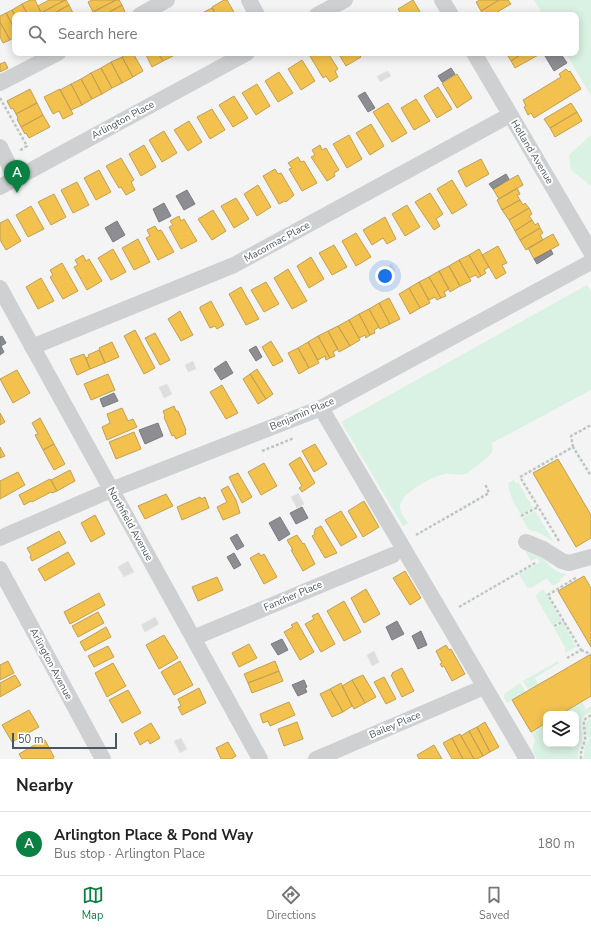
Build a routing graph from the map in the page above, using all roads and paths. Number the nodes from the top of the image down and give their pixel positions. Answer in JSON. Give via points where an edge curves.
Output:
{"nodes":[{"id":1,"x":167,"y":0,"type":"edge"},
{"id":2,"x":249,"y":0,"type":"edge"},
{"id":3,"x":345,"y":0,"type":"edge"},
{"id":4,"x":442,"y":0,"type":"edge"},
{"id":5,"x":145,"y":12,"type":"edge"},
{"id":6,"x":255,"y":12,"type":"edge"},
{"id":7,"x":323,"y":12,"type":"edge"},
{"id":8,"x":449,"y":12,"type":"edge"},
{"id":9,"x":52,"y":56,"type":"edge"},
{"id":10,"x":240,"y":56,"type":"edge"},
{"id":11,"x":476,"y":56,"type":"edge"},
{"id":12,"x":0,"y":83,"type":"edge"},
{"id":13,"x":0,"y":98,"type":"edge"},
{"id":14,"x":510,"y":115,"type":"junction"},
{"id":15,"x":0,"y":147,"type":"edge"},
{"id":16,"x":20,"y":155,"type":"dead end"},
{"id":17,"x":15,"y":178,"type":"junction"},
{"id":18,"x":0,"y":187,"type":"edge"},
{"id":19,"x":591,"y":252,"type":"edge"},
{"id":20,"x":591,"y":262,"type":"edge"},
{"id":21,"x":0,"y":288,"type":"edge"},
{"id":22,"x":32,"y":348,"type":"junction"},
{"id":23,"x":321,"y":408,"type":"junction"},
{"id":24,"x":591,"y":425,"type":"edge"},
{"id":25,"x":294,"y":438,"type":"dead end"},
{"id":26,"x":573,"y":447,"type":"junction"},
{"id":27,"x":262,"y":451,"type":"dead end"},
{"id":28,"x":591,"y":476,"type":"edge"},
{"id":29,"x":485,"y":484,"type":"dead end"},
{"id":30,"x":111,"y":490,"type":"junction"},
{"id":31,"x":538,"y":507,"type":"junction"},
{"id":32,"x":521,"y":516,"type":"dead end"},
{"id":33,"x":416,"y":535,"type":"dead end"},
{"id":34,"x":0,"y":538,"type":"edge"},
{"id":35,"x":526,"y":542,"type":"dead end"},
{"id":36,"x":563,"y":548,"type":"dead end"},
{"id":37,"x":393,"y":555,"type":"dead end"},
{"id":38,"x":591,"y":556,"type":"edge"},
{"id":39,"x":537,"y":562,"type":"dead end"},
{"id":40,"x":0,"y":569,"type":"edge"},
{"id":41,"x":578,"y":577,"type":"dead end"},
{"id":42,"x":459,"y":607,"type":"dead end"},
{"id":43,"x":564,"y":621,"type":"junction"},
{"id":44,"x":554,"y":626,"type":"dead end"},
{"id":45,"x":193,"y":638,"type":"junction"},
{"id":46,"x":581,"y":650,"type":"junction"},
{"id":47,"x":591,"y":654,"type":"edge"},
{"id":48,"x":567,"y":658,"type":"dead end"},
{"id":49,"x":475,"y":692,"type":"dead end"},
{"id":50,"x":591,"y":715,"type":"edge"},
{"id":51,"x":103,"y":759,"type":"edge"},
{"id":52,"x":260,"y":759,"type":"edge"},
{"id":53,"x":316,"y":759,"type":"edge"},
{"id":54,"x":527,"y":759,"type":"edge"},
{"id":55,"x":581,"y":759,"type":"edge"}],
"edges":[{"from":1,"to":5,"type":"street"},
{"from":2,"to":6,"type":"street"},
{"from":3,"to":7,"type":"street"},
{"from":4,"to":8,"type":"street"},
{"from":9,"to":12,"type":"street"},
{"from":10,"to":17,"type":"street","name":"Arlington Place"},
{"from":11,"to":14,"type":"street","name":"Holland Avenue"},
{"from":13,"to":16,"type":"path","via":[[27,146],[18,151]]},
{"from":14,"to":19,"type":"street","name":"Holland Avenue"},
{"from":14,"to":22,"type":"street","name":"Macormac Place","via":[[234,265]]},
{"from":15,"to":17,"type":"street"},
{"from":17,"to":18,"type":"street","name":"Arlington Place"},
{"from":20,"to":23,"type":"street","name":"Benjamin Place"},
{"from":21,"to":22,"type":"street","name":"Northfield Avenue"},
{"from":22,"to":30,"type":"street","name":"Northfield Avenue"},
{"from":23,"to":30,"type":"street","name":"Benjamin Place"},
{"from":23,"to":54,"type":"street"},
{"from":24,"to":26,"type":"path","via":[[571,436]]},
{"from":25,"to":27,"type":"path"},
{"from":26,"to":28,"type":"path"},
{"from":26,"to":31,"type":"path","via":[[520,478]]},
{"from":29,"to":33,"type":"path","via":[[489,493]]},
{"from":30,"to":34,"type":"street","name":"Benjamin Place"},
{"from":30,"to":45,"type":"street","name":"Northfield Avenue"},
{"from":31,"to":32,"type":"path"},
{"from":31,"to":36,"type":"path"},
{"from":35,"to":38,"type":"street","via":[[543,548],[569,563]]},
{"from":37,"to":45,"type":"street","name":"Fancher Place"},
{"from":39,"to":42,"type":"path"},
{"from":40,"to":51,"type":"street","name":"Arlington Avenue"},
{"from":41,"to":43,"type":"path","via":[[548,595]]},
{"from":43,"to":44,"type":"path"},
{"from":43,"to":46,"type":"path"},
{"from":45,"to":52,"type":"street","name":"Northfield Avenue"},
{"from":46,"to":47,"type":"path"},
{"from":46,"to":48,"type":"path"},
{"from":49,"to":53,"type":"street","name":"Bailey Place"},
{"from":50,"to":55,"type":"path","via":[[584,720],[585,738],[580,751]]}]}
